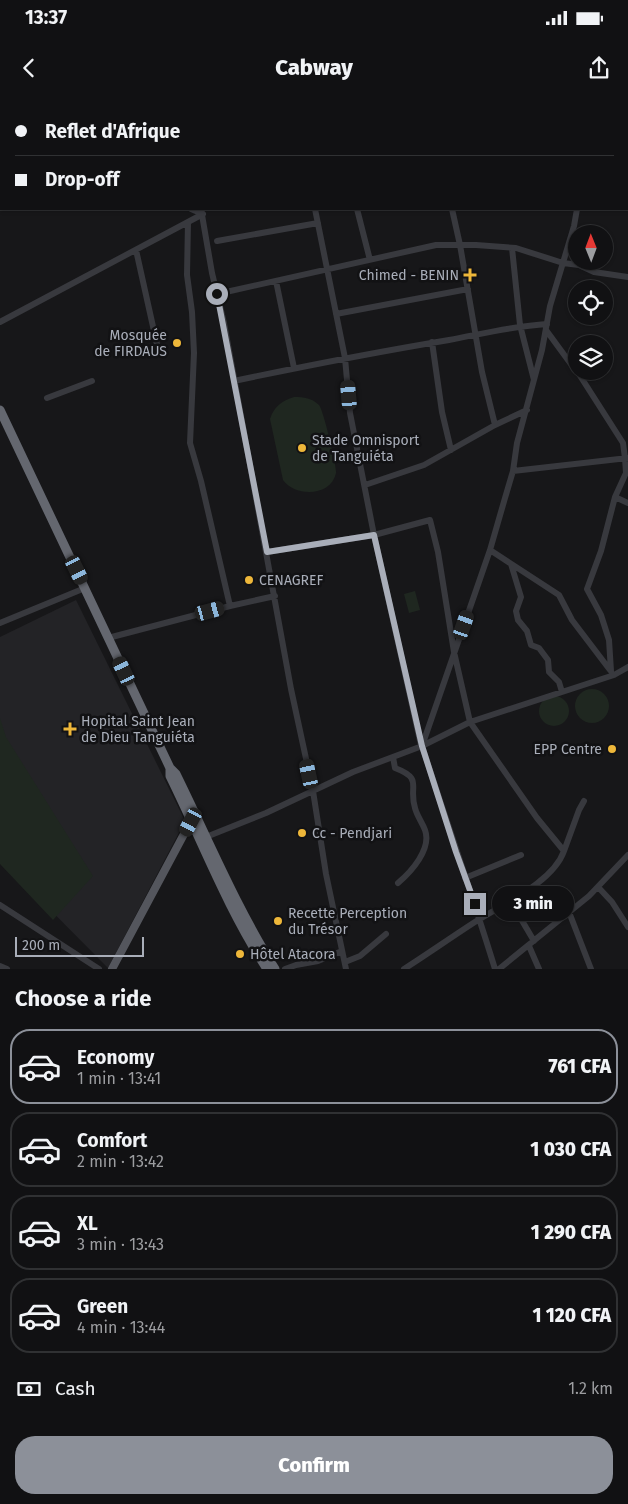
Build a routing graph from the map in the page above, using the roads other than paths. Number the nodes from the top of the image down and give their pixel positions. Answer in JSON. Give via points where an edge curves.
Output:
{"nodes":[{"id":1,"x":202,"y":210,"type":"edge"},
{"id":2,"x":315,"y":210,"type":"edge"},
{"id":3,"x":357,"y":210,"type":"edge"},
{"id":4,"x":452,"y":210,"type":"edge"},
{"id":5,"x":577,"y":210,"type":"edge"},
{"id":6,"x":188,"y":222,"type":"junction"},
{"id":7,"x":318,"y":223,"type":"junction"},
{"id":8,"x":217,"y":241,"type":"dead end"},
{"id":9,"x":460,"y":245,"type":"junction"},
{"id":10,"x":512,"y":248,"type":"junction"},
{"id":11,"x":136,"y":250,"type":"junction"},
{"id":12,"x":370,"y":260,"type":"junction"},
{"id":13,"x":563,"y":263,"type":"junction"},
{"id":14,"x":326,"y":269,"type":"junction"},
{"id":15,"x":628,"y":277,"type":"edge"},
{"id":16,"x":276,"y":281,"type":"junction"},
{"id":17,"x":468,"y":289,"type":"junction"},
{"id":18,"x":217,"y":294,"type":"junction"},
{"id":19,"x":336,"y":314,"type":"junction"},
{"id":20,"x":0,"y":322,"type":"edge"},
{"id":21,"x":520,"y":325,"type":"junction"},
{"id":22,"x":546,"y":327,"type":"junction"},
{"id":23,"x":476,"y":335,"type":"junction"},
{"id":24,"x":432,"y":342,"type":"junction"},
{"id":25,"x":158,"y":349,"type":"dead end"},
{"id":26,"x":345,"y":358,"type":"junction"},
{"id":27,"x":568,"y":359,"type":"edge"},
{"id":28,"x":294,"y":368,"type":"junction"},
{"id":29,"x":582,"y":380,"type":"edge"},
{"id":30,"x":92,"y":381,"type":"dead end"},
{"id":31,"x":234,"y":381,"type":"junction"},
{"id":32,"x":534,"y":381,"type":"junction"},
{"id":33,"x":47,"y":398,"type":"dead end"},
{"id":34,"x":0,"y":410,"type":"edge"},
{"id":35,"x":527,"y":410,"type":"junction"},
{"id":36,"x":495,"y":425,"type":"junction"},
{"id":37,"x":451,"y":450,"type":"junction"},
{"id":38,"x":627,"y":458,"type":"edge"},
{"id":39,"x":513,"y":471,"type":"junction"},
{"id":40,"x":627,"y":474,"type":"edge"},
{"id":41,"x":365,"y":485,"type":"junction"},
{"id":42,"x":615,"y":497,"type":"junction"},
{"id":43,"x":628,"y":503,"type":"edge"},
{"id":44,"x":374,"y":535,"type":"junction"},
{"id":45,"x":490,"y":550,"type":"junction"},
{"id":46,"x":267,"y":552,"type":"junction"},
{"id":47,"x":510,"y":563,"type":"junction"},
{"id":48,"x":85,"y":588,"type":"junction"},
{"id":49,"x":275,"y":596,"type":"junction"},
{"id":50,"x":230,"y":606,"type":"junction"},
{"id":51,"x":0,"y":623,"type":"edge"},
{"id":52,"x":108,"y":638,"type":"junction"},
{"id":53,"x":454,"y":652,"type":"junction"},
{"id":54,"x":628,"y":667,"type":"edge"},
{"id":55,"x":612,"y":673,"type":"junction"},
{"id":56,"x":562,"y":692,"type":"junction"},
{"id":57,"x":470,"y":722,"type":"junction"},
{"id":58,"x":422,"y":746,"type":"junction"},
{"id":59,"x":393,"y":757,"type":"junction"},
{"id":60,"x":313,"y":792,"type":"junction"},
{"id":61,"x":584,"y":801,"type":"dead end"},
{"id":62,"x":194,"y":820,"type":"junction"},
{"id":63,"x":206,"y":837,"type":"junction"},
{"id":64,"x":564,"y":851,"type":"junction"},
{"id":65,"x":521,"y":855,"type":"dead end"},
{"id":66,"x":628,"y":856,"type":"edge"},
{"id":67,"x":465,"y":878,"type":"junction"},
{"id":68,"x":398,"y":883,"type":"dead end"},
{"id":69,"x":598,"y":887,"type":"junction"},
{"id":70,"x":510,"y":902,"type":"junction"},
{"id":71,"x":0,"y":905,"type":"edge"},
{"id":72,"x":570,"y":912,"type":"junction"},
{"id":73,"x":480,"y":919,"type":"junction"},
{"id":74,"x":628,"y":927,"type":"edge"},
{"id":75,"x":386,"y":934,"type":"dead end"},
{"id":76,"x":250,"y":935,"type":"junction"},
{"id":77,"x":531,"y":944,"type":"junction"},
{"id":78,"x":342,"y":951,"type":"junction"},
{"id":79,"x":345,"y":965,"type":"edge"},
{"id":80,"x":0,"y":966,"type":"edge"},
{"id":81,"x":7,"y":969,"type":"edge"},
{"id":82,"x":99,"y":969,"type":"edge"},
{"id":83,"x":112,"y":969,"type":"edge"},
{"id":84,"x":267,"y":969,"type":"edge"},
{"id":85,"x":275,"y":969,"type":"edge"},
{"id":86,"x":285,"y":969,"type":"edge"},
{"id":87,"x":404,"y":969,"type":"edge"},
{"id":88,"x":495,"y":969,"type":"edge"},
{"id":89,"x":499,"y":969,"type":"edge"},
{"id":90,"x":539,"y":969,"type":"edge"},
{"id":91,"x":591,"y":969,"type":"edge"}],
"edges":[{"from":1,"to":6,"type":"street"},
{"from":1,"to":18,"type":"street"},
{"from":2,"to":7,"type":"street"},
{"from":3,"to":12,"type":"street"},
{"from":4,"to":9,"type":"street"},
{"from":5,"to":13,"type":"street"},
{"from":6,"to":11,"type":"street"},
{"from":6,"to":50,"type":"street","via":[[187,275],[194,353],[190,443]]},
{"from":7,"to":8,"type":"street"},
{"from":7,"to":14,"type":"street"},
{"from":9,"to":10,"type":"street"},
{"from":9,"to":12,"type":"street","via":[[436,245]]},
{"from":9,"to":17,"type":"street"},
{"from":10,"to":13,"type":"street"},
{"from":10,"to":21,"type":"street"},
{"from":11,"to":20,"type":"street"},
{"from":11,"to":25,"type":"street"},
{"from":12,"to":14,"type":"street"},
{"from":13,"to":15,"type":"street"},
{"from":13,"to":22,"type":"street"},
{"from":14,"to":16,"type":"street"},
{"from":14,"to":19,"type":"street"},
{"from":16,"to":18,"type":"street"},
{"from":16,"to":28,"type":"street"},
{"from":17,"to":19,"type":"street"},
{"from":17,"to":23,"type":"street"},
{"from":18,"to":31,"type":"street"},
{"from":19,"to":26,"type":"street"},
{"from":21,"to":22,"type":"street"},
{"from":21,"to":23,"type":"street"},
{"from":21,"to":32,"type":"street"},
{"from":22,"to":27,"type":"street"},
{"from":22,"to":32,"type":"street"},
{"from":23,"to":24,"type":"street"},
{"from":23,"to":36,"type":"street"},
{"from":24,"to":26,"type":"street"},
{"from":24,"to":37,"type":"street"},
{"from":26,"to":28,"type":"street"},
{"from":26,"to":41,"type":"street","via":[[350,413]]},
{"from":28,"to":31,"type":"street"},
{"from":29,"to":38,"type":"street","via":[[623,443]]},
{"from":30,"to":33,"type":"street"},
{"from":31,"to":46,"type":"street"},
{"from":32,"to":35,"type":"street"},
{"from":34,"to":48,"type":"highway"},
{"from":35,"to":36,"type":"street"},
{"from":35,"to":39,"type":"street","via":[[517,442]]},
{"from":36,"to":37,"type":"street"},
{"from":37,"to":41,"type":"street","via":[[424,465]]},
{"from":38,"to":39,"type":"street"},
{"from":38,"to":40,"type":"street"},
{"from":39,"to":45,"type":"street"},
{"from":40,"to":42,"type":"street"},
{"from":41,"to":44,"type":"street"},
{"from":42,"to":43,"type":"street"},
{"from":42,"to":55,"type":"street","via":[[587,589],[601,615],[609,640]]},
{"from":44,"to":46,"type":"street"},
{"from":44,"to":53,"type":"street","via":[[430,520]]},
{"from":44,"to":58,"type":"street"},
{"from":45,"to":47,"type":"street"},
{"from":45,"to":53,"type":"street"},
{"from":46,"to":49,"type":"street"},
{"from":47,"to":55,"type":"street","via":[[558,594],[572,620]]},
{"from":47,"to":56,"type":"street","via":[[522,597],[516,611],[518,620],[527,631],[531,645],[539,648],[548,660],[549,672],[559,682]]},
{"from":48,"to":51,"type":"street"},
{"from":48,"to":52,"type":"highway"},
{"from":49,"to":50,"type":"street"},
{"from":49,"to":60,"type":"street"},
{"from":50,"to":52,"type":"street"},
{"from":52,"to":62,"type":"highway","via":[[170,768],[176,774]]},
{"from":53,"to":57,"type":"street"},
{"from":53,"to":58,"type":"street"},
{"from":54,"to":55,"type":"street"},
{"from":55,"to":56,"type":"street"},
{"from":56,"to":57,"type":"street"},
{"from":57,"to":58,"type":"street"},
{"from":57,"to":64,"type":"street"},
{"from":58,"to":59,"type":"street"},
{"from":58,"to":67,"type":"street"},
{"from":59,"to":60,"type":"street"},
{"from":59,"to":68,"type":"street","via":[[395,768],[408,772],[413,779],[415,808],[426,832],[424,850]]},
{"from":60,"to":63,"type":"street"},
{"from":60,"to":78,"type":"street"},
{"from":61,"to":64,"type":"street"},
{"from":62,"to":63,"type":"highway"},
{"from":62,"to":76,"type":"highway","via":[[231,908]]},
{"from":62,"to":83,"type":"main road"},
{"from":63,"to":76,"type":"highway"},
{"from":64,"to":70,"type":"street","via":[[554,868]]},
{"from":65,"to":67,"type":"street"},
{"from":66,"to":69,"type":"street"},
{"from":67,"to":73,"type":"street"},
{"from":69,"to":72,"type":"street"},
{"from":69,"to":74,"type":"street"},
{"from":70,"to":73,"type":"street"},
{"from":70,"to":77,"type":"street"},
{"from":71,"to":82,"type":"street"},
{"from":72,"to":77,"type":"street"},
{"from":72,"to":91,"type":"street"},
{"from":73,"to":87,"type":"street"},
{"from":73,"to":88,"type":"street"},
{"from":75,"to":79,"type":"street"},
{"from":76,"to":84,"type":"highway"},
{"from":76,"to":85,"type":"highway"},
{"from":77,"to":89,"type":"street"},
{"from":77,"to":90,"type":"street"},
{"from":78,"to":79,"type":"street"},
{"from":78,"to":86,"type":"street"},
{"from":80,"to":81,"type":"street"}]}
